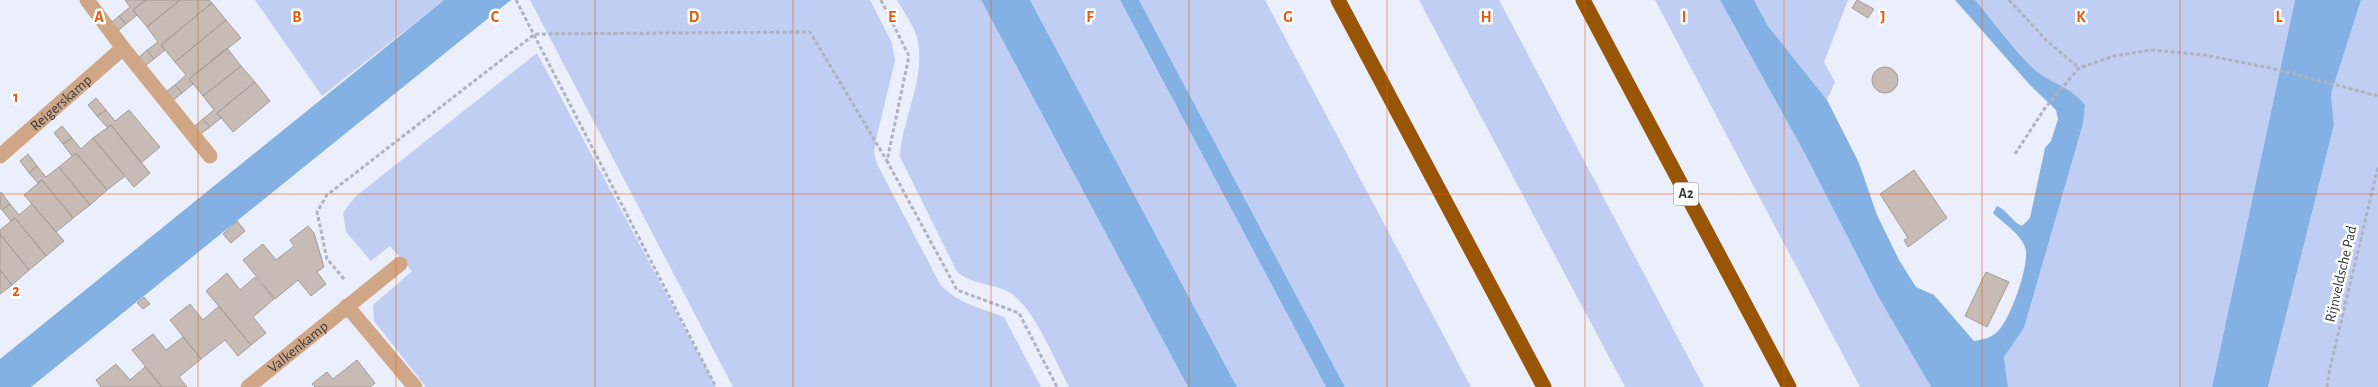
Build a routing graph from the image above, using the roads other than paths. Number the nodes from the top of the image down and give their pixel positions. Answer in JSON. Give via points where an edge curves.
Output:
{"nodes":[{"id":1,"x":87,"y":0,"type":"edge"},
{"id":2,"x":1338,"y":0,"type":"edge"},
{"id":3,"x":1583,"y":0,"type":"edge"},
{"id":4,"x":122,"y":48,"type":"junction"},
{"id":5,"x":0,"y":156,"type":"edge"},
{"id":6,"x":210,"y":156,"type":"dead end"},
{"id":7,"x":400,"y":264,"type":"dead end"},
{"id":8,"x":353,"y":302,"type":"junction"},
{"id":9,"x":248,"y":387,"type":"edge"},
{"id":10,"x":415,"y":387,"type":"edge"},
{"id":11,"x":1544,"y":387,"type":"edge"},
{"id":12,"x":1788,"y":387,"type":"edge"}],
"edges":[{"from":1,"to":4,"type":"street"},
{"from":2,"to":11,"type":"highway"},
{"from":3,"to":12,"type":"highway","number":"A2"},
{"from":4,"to":5,"type":"street","name":"Reigerskamp"},
{"from":4,"to":6,"type":"street"},
{"from":7,"to":8,"type":"street","name":"Valkenkamp"},
{"from":8,"to":9,"type":"street","name":"Valkenkamp"},
{"from":8,"to":10,"type":"street"}]}
